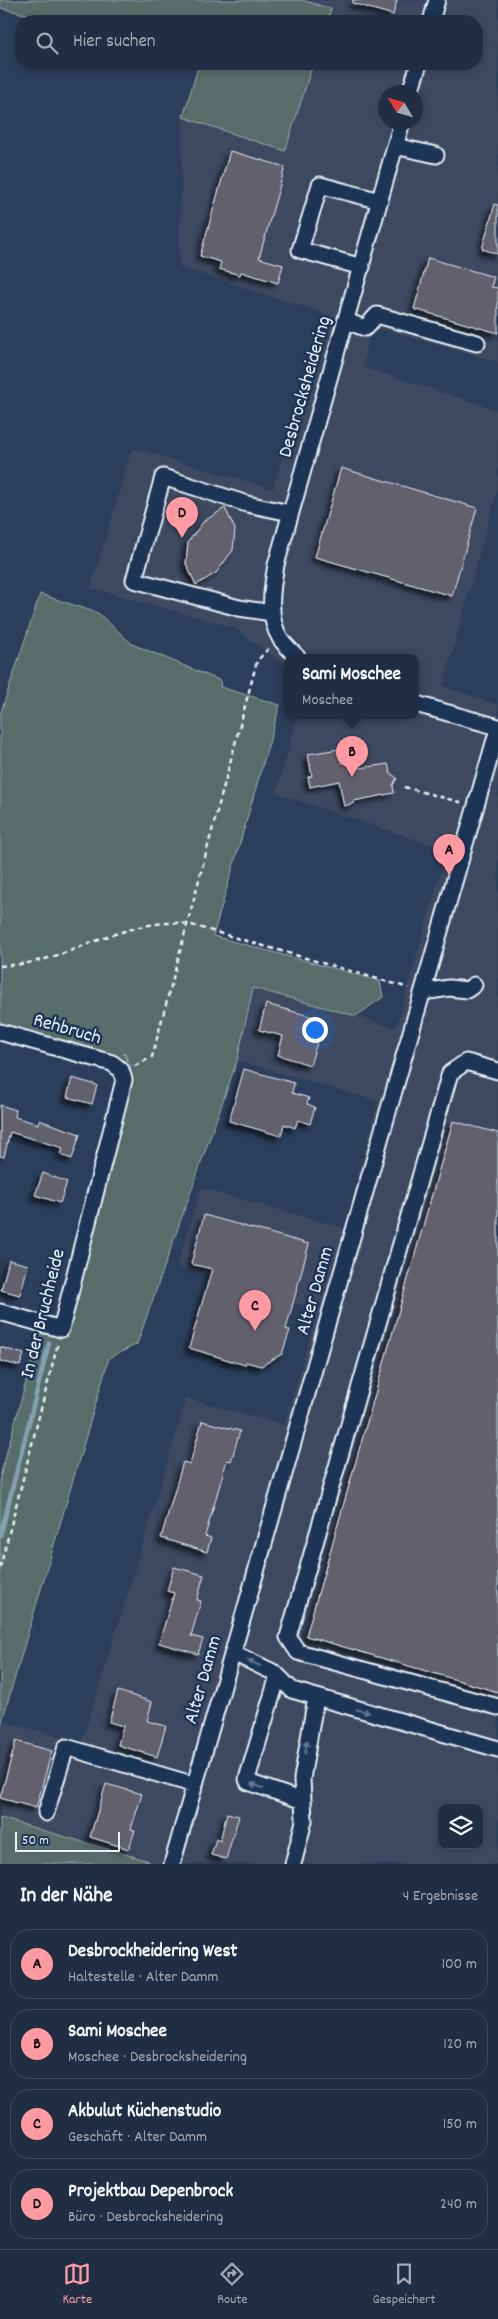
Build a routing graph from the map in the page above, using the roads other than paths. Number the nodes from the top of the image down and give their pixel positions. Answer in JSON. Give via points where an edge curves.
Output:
{"nodes":[{"id":1,"x":438,"y":0,"type":"edge"},
{"id":2,"x":433,"y":15,"type":"edge"},
{"id":3,"x":417,"y":70,"type":"edge"},
{"id":4,"x":412,"y":85,"type":"edge"},
{"id":5,"x":400,"y":130,"type":"edge"},
{"id":6,"x":395,"y":146,"type":"junction"},
{"id":7,"x":436,"y":155,"type":"dead end"},
{"id":8,"x":380,"y":201,"type":"junction"},
{"id":9,"x":362,"y":267,"type":"junction"},
{"id":10,"x":346,"y":321,"type":"junction"},
{"id":11,"x":477,"y":343,"type":"dead end"},
{"id":12,"x":290,"y":513,"type":"junction"},
{"id":13,"x":272,"y":613,"type":"junction"},
{"id":14,"x":294,"y":654,"type":"edge"},
{"id":15,"x":419,"y":705,"type":"edge"},
{"id":16,"x":498,"y":728,"type":"edge"},
{"id":17,"x":474,"y":985,"type":"dead end"},
{"id":18,"x":423,"y":992,"type":"junction"},
{"id":19,"x":0,"y":1032,"type":"edge"},
{"id":20,"x":122,"y":1070,"type":"joint"},
{"id":21,"x":498,"y":1071,"type":"edge"},
{"id":22,"x":0,"y":1312,"type":"edge"},
{"id":23,"x":233,"y":1653,"type":"junction"},
{"id":24,"x":278,"y":1676,"type":"junction"},
{"id":25,"x":316,"y":1697,"type":"junction"},
{"id":26,"x":498,"y":1707,"type":"edge"},
{"id":27,"x":498,"y":1750,"type":"edge"},
{"id":28,"x":195,"y":1785,"type":"junction"},
{"id":29,"x":303,"y":1801,"type":"junction"},
{"id":30,"x":46,"y":1813,"type":"dead end"},
{"id":31,"x":172,"y":1864,"type":"edge"},
{"id":32,"x":293,"y":1864,"type":"edge"}],
"edges":[{"from":1,"to":2,"type":"street"},
{"from":3,"to":4,"type":"street"},
{"from":5,"to":6,"type":"street","name":"Desbrocksheidering"},
{"from":6,"to":7,"type":"street"},
{"from":6,"to":8,"type":"street","name":"Desbrocksheidering"},
{"from":8,"to":9,"type":"street","name":"Desbrocksheidering"},
{"from":8,"to":9,"type":"street","via":[[320,185],[300,250]]},
{"from":9,"to":10,"type":"street","name":"Desbrocksheidering"},
{"from":10,"to":11,"type":"street","via":[[365,328],[377,315]]},
{"from":10,"to":12,"type":"street","name":"Desbrocksheidering"},
{"from":12,"to":13,"type":"street","name":"Desbrocksheidering","via":[[276,565]]},
{"from":12,"to":13,"type":"street","via":[[247,504],[163,477],[134,580],[239,608]]},
{"from":13,"to":14,"type":"street","name":"Desbrocksheidering","via":[[279,638]]},
{"from":15,"to":16,"type":"street"},
{"from":16,"to":18,"type":"street","name":"Alter Damm"},
{"from":17,"to":18,"type":"street","via":[[467,990],[449,988]]},
{"from":18,"to":23,"type":"street","name":"Alter Damm"},
{"from":19,"to":20,"type":"street","name":"Rehbruch","via":[[112,1063]]},
{"from":20,"to":22,"type":"street","name":"In der Bruchheide","via":[[124,1080],[61,1329]]},
{"from":21,"to":26,"type":"street","via":[[466,1062],[450,1073],[288,1637],[298,1652]]},
{"from":24,"to":23,"type":"street","one_way":true},
{"from":23,"to":28,"type":"street","name":"Alter Damm"},
{"from":24,"to":25,"type":"street","via":[[292,1690]]},
{"from":29,"to":24,"type":"street","one_way":true,"via":[[247,1779]]},
{"from":25,"to":27,"type":"street","one_way":true},
{"from":29,"to":25,"type":"street","one_way":true,"via":[[302,1779]]},
{"from":28,"to":30,"type":"street","via":[[66,1747]]},
{"from":28,"to":31,"type":"street","name":"Alter Damm"},
{"from":29,"to":32,"type":"street","via":[[304,1821]]}]}
